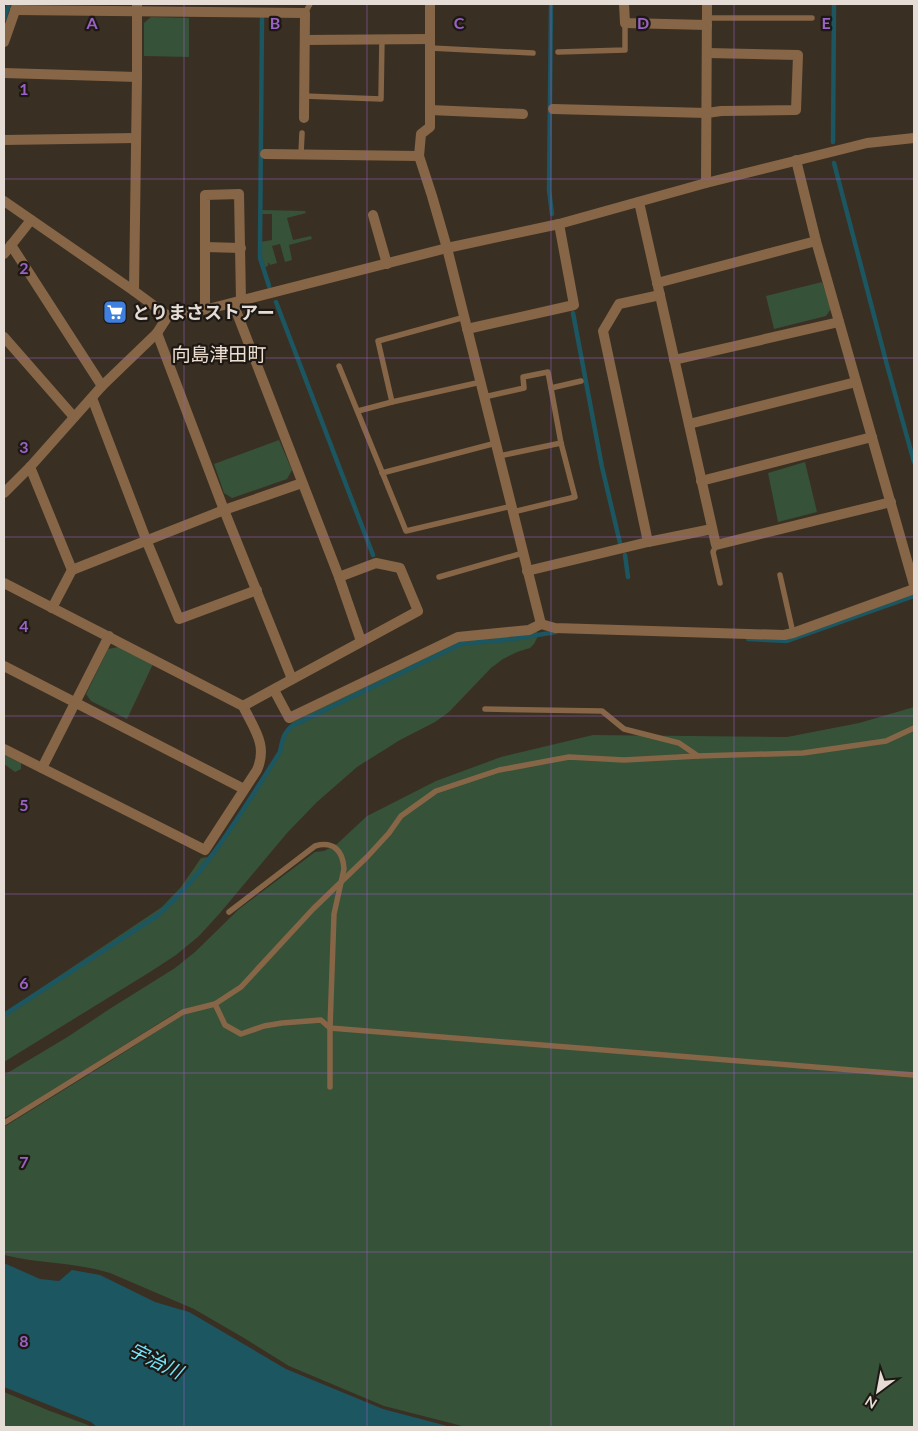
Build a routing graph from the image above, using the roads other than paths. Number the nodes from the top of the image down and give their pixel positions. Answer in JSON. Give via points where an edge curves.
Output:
{"nodes":[{"id":1,"x":310,"y":4,"type":"edge"},
{"id":2,"x":430,"y":4,"type":"edge"},
{"id":3,"x":624,"y":4,"type":"edge"},
{"id":4,"x":708,"y":4,"type":"edge"},
{"id":5,"x":16,"y":7,"type":"edge"},
{"id":6,"x":136,"y":7,"type":"edge"},
{"id":7,"x":254,"y":8,"type":"edge"},
{"id":8,"x":306,"y":14,"type":"junction"},
{"id":9,"x":812,"y":18,"type":"dead end"},
{"id":10,"x":707,"y":22,"type":"junction"},
{"id":11,"x":625,"y":23,"type":"junction"},
{"id":12,"x":382,"y":38,"type":"junction"},
{"id":13,"x":305,"y":40,"type":"junction"},
{"id":14,"x":4,"y":42,"type":"edge"},
{"id":15,"x":430,"y":43,"type":"junction"},
{"id":16,"x":558,"y":52,"type":"dead end"},
{"id":17,"x":708,"y":52,"type":"junction"},
{"id":18,"x":533,"y":54,"type":"dead end"},
{"id":19,"x":4,"y":74,"type":"edge"},
{"id":20,"x":137,"y":77,"type":"junction"},
{"id":21,"x":304,"y":96,"type":"junction"},
{"id":22,"x":553,"y":109,"type":"dead end"},
{"id":23,"x":430,"y":110,"type":"junction"},
{"id":24,"x":523,"y":114,"type":"dead end"},
{"id":25,"x":707,"y":114,"type":"junction"},
{"id":26,"x":304,"y":118,"type":"dead end"},
{"id":27,"x":302,"y":133,"type":"dead end"},
{"id":28,"x":136,"y":138,"type":"junction"},
{"id":29,"x":914,"y":138,"type":"edge"},
{"id":30,"x":4,"y":140,"type":"edge"},
{"id":31,"x":265,"y":154,"type":"dead end"},
{"id":32,"x":301,"y":154,"type":"junction"},
{"id":33,"x":418,"y":156,"type":"junction"},
{"id":34,"x":796,"y":160,"type":"junction"},
{"id":35,"x":706,"y":184,"type":"junction"},
{"id":36,"x":4,"y":201,"type":"edge"},
{"id":37,"x":639,"y":202,"type":"junction"},
{"id":38,"x":372,"y":215,"type":"dead end"},
{"id":39,"x":31,"y":220,"type":"junction"},
{"id":40,"x":559,"y":224,"type":"junction"},
{"id":41,"x":816,"y":241,"type":"junction"},
{"id":42,"x":11,"y":245,"type":"junction"},
{"id":43,"x":205,"y":247,"type":"junction"},
{"id":44,"x":241,"y":248,"type":"junction"},
{"id":45,"x":448,"y":248,"type":"junction"},
{"id":46,"x":4,"y":254,"type":"edge"},
{"id":47,"x":387,"y":264,"type":"junction"},
{"id":48,"x":657,"y":283,"type":"junction"},
{"id":49,"x":134,"y":291,"type":"junction"},
{"id":50,"x":660,"y":294,"type":"junction"},
{"id":51,"x":237,"y":302,"type":"junction"},
{"id":52,"x":205,"y":309,"type":"junction"},
{"id":53,"x":168,"y":316,"type":"junction"},
{"id":54,"x":465,"y":317,"type":"junction"},
{"id":55,"x":839,"y":322,"type":"junction"},
{"id":56,"x":468,"y":329,"type":"junction"},
{"id":57,"x":157,"y":333,"type":"junction"},
{"id":58,"x":4,"y":337,"type":"edge"},
{"id":59,"x":674,"y":360,"type":"junction"},
{"id":60,"x":339,"y":366,"type":"dead end"},
{"id":61,"x":581,"y":381,"type":"dead end"},
{"id":62,"x":481,"y":382,"type":"junction"},
{"id":63,"x":856,"y":382,"type":"junction"},
{"id":64,"x":102,"y":386,"type":"junction"},
{"id":65,"x":552,"y":388,"type":"junction"},
{"id":66,"x":484,"y":397,"type":"junction"},
{"id":67,"x":92,"y":398,"type":"junction"},
{"id":68,"x":392,"y":402,"type":"junction"},
{"id":69,"x":358,"y":411,"type":"junction"},
{"id":70,"x":74,"y":417,"type":"junction"},
{"id":71,"x":688,"y":424,"type":"junction"},
{"id":72,"x":872,"y":437,"type":"junction"},
{"id":73,"x":496,"y":443,"type":"junction"},
{"id":74,"x":561,"y":443,"type":"junction"},
{"id":75,"x":499,"y":456,"type":"junction"},
{"id":76,"x":30,"y":467,"type":"junction"},
{"id":77,"x":382,"y":473,"type":"junction"},
{"id":78,"x":701,"y":481,"type":"junction"},
{"id":79,"x":302,"y":483,"type":"junction"},
{"id":80,"x":4,"y":493,"type":"edge"},
{"id":81,"x":890,"y":502,"type":"junction"},
{"id":82,"x":512,"y":509,"type":"junction"},
{"id":83,"x":224,"y":510,"type":"junction"},
{"id":84,"x":712,"y":529,"type":"junction"},
{"id":85,"x":146,"y":542,"type":"junction"},
{"id":86,"x":648,"y":542,"type":"junction"},
{"id":87,"x":716,"y":545,"type":"junction"},
{"id":88,"x":523,"y":553,"type":"junction"},
{"id":89,"x":72,"y":570,"type":"junction"},
{"id":90,"x":528,"y":571,"type":"junction"},
{"id":91,"x":780,"y":575,"type":"dead end"},
{"id":92,"x":339,"y":577,"type":"junction"},
{"id":93,"x":439,"y":577,"type":"dead end"},
{"id":94,"x":4,"y":583,"type":"edge"},
{"id":95,"x":720,"y":583,"type":"dead end"},
{"id":96,"x":914,"y":587,"type":"edge"},
{"id":97,"x":257,"y":590,"type":"junction"},
{"id":98,"x":52,"y":608,"type":"junction"},
{"id":99,"x":541,"y":624,"type":"junction"},
{"id":100,"x":793,"y":633,"type":"junction"},
{"id":101,"x":109,"y":636,"type":"junction"},
{"id":102,"x":362,"y":641,"type":"junction"},
{"id":103,"x":4,"y":666,"type":"edge"},
{"id":104,"x":292,"y":679,"type":"junction"},
{"id":105,"x":274,"y":690,"type":"junction"},
{"id":106,"x":75,"y":703,"type":"junction"},
{"id":107,"x":243,"y":706,"type":"junction"},
{"id":108,"x":485,"y":709,"type":"dead end"},
{"id":109,"x":914,"y":728,"type":"edge"},
{"id":110,"x":4,"y":748,"type":"edge"},
{"id":111,"x":698,"y":756,"type":"junction"},
{"id":112,"x":42,"y":768,"type":"junction"},
{"id":113,"x":244,"y":789,"type":"junction"},
{"id":114,"x":341,"y":882,"type":"junction"},
{"id":115,"x":229,"y":912,"type":"dead end"},
{"id":116,"x":214,"y":1004,"type":"junction"},
{"id":117,"x":330,"y":1028,"type":"junction"},
{"id":118,"x":914,"y":1075,"type":"edge"},
{"id":119,"x":330,"y":1087,"type":"dead end"},
{"id":120,"x":4,"y":1123,"type":"edge"}],
"edges":[{"from":1,"to":8,"type":"lane"},
{"from":2,"to":15,"type":"street"},
{"from":3,"to":11,"type":"street"},
{"from":4,"to":10,"type":"street"},
{"from":5,"to":6,"type":"street"},
{"from":5,"to":14,"type":"street"},
{"from":6,"to":7,"type":"street"},
{"from":6,"to":20,"type":"street"},
{"from":7,"to":8,"type":"street"},
{"from":8,"to":13,"type":"street"},
{"from":9,"to":10,"type":"lane"},
{"from":10,"to":11,"type":"street"},
{"from":10,"to":17,"type":"street"},
{"from":11,"to":16,"type":"lane","via":[[625,50]]},
{"from":12,"to":13,"type":"street"},
{"from":12,"to":15,"type":"street"},
{"from":12,"to":21,"type":"lane","via":[[381,99]]},
{"from":13,"to":21,"type":"street"},
{"from":15,"to":18,"type":"lane"},
{"from":15,"to":23,"type":"street"},
{"from":17,"to":25,"type":"street"},
{"from":17,"to":25,"type":"street","via":[[798,55],[796,110],[721,110]]},
{"from":19,"to":20,"type":"street"},
{"from":20,"to":28,"type":"street"},
{"from":21,"to":26,"type":"street"},
{"from":22,"to":25,"type":"street"},
{"from":23,"to":24,"type":"street"},
{"from":23,"to":33,"type":"street","via":[[430,127],[421,134]]},
{"from":25,"to":35,"type":"street"},
{"from":27,"to":32,"type":"lane"},
{"from":28,"to":30,"type":"street"},
{"from":28,"to":49,"type":"street"},
{"from":29,"to":34,"type":"street","via":[[867,143]]},
{"from":31,"to":32,"type":"street"},
{"from":32,"to":33,"type":"street"},
{"from":33,"to":45,"type":"street"},
{"from":34,"to":35,"type":"street"},
{"from":34,"to":41,"type":"street"},
{"from":35,"to":37,"type":"street"},
{"from":36,"to":39,"type":"street"},
{"from":37,"to":40,"type":"street"},
{"from":37,"to":48,"type":"street"},
{"from":38,"to":47,"type":"street"},
{"from":39,"to":42,"type":"street"},
{"from":39,"to":49,"type":"street"},
{"from":40,"to":45,"type":"street"},
{"from":40,"to":56,"type":"street","via":[[574,305]]},
{"from":41,"to":48,"type":"street"},
{"from":41,"to":55,"type":"street"},
{"from":42,"to":46,"type":"street"},
{"from":42,"to":64,"type":"street"},
{"from":43,"to":44,"type":"street"},
{"from":43,"to":44,"type":"street","via":[[205,195],[240,194]]},
{"from":43,"to":52,"type":"street"},
{"from":44,"to":51,"type":"street"},
{"from":45,"to":47,"type":"street"},
{"from":45,"to":54,"type":"street"},
{"from":47,"to":51,"type":"street"},
{"from":48,"to":50,"type":"street"},
{"from":49,"to":53,"type":"street"},
{"from":50,"to":59,"type":"street"},
{"from":50,"to":86,"type":"street","via":[[619,304],[603,331]]},
{"from":51,"to":52,"type":"street"},
{"from":51,"to":79,"type":"street"},
{"from":52,"to":53,"type":"street"},
{"from":53,"to":57,"type":"street"},
{"from":54,"to":56,"type":"street"},
{"from":54,"to":68,"type":"lane","via":[[378,341]]},
{"from":55,"to":59,"type":"street"},
{"from":55,"to":63,"type":"street"},
{"from":56,"to":62,"type":"street"},
{"from":57,"to":64,"type":"street"},
{"from":57,"to":83,"type":"street"},
{"from":58,"to":70,"type":"street"},
{"from":59,"to":71,"type":"street"},
{"from":60,"to":69,"type":"lane"},
{"from":61,"to":65,"type":"lane"},
{"from":62,"to":66,"type":"street"},
{"from":62,"to":68,"type":"lane"},
{"from":63,"to":71,"type":"street"},
{"from":63,"to":72,"type":"street"},
{"from":64,"to":67,"type":"street"},
{"from":65,"to":66,"type":"lane","via":[[548,372],[523,377],[524,388]]},
{"from":65,"to":74,"type":"lane"},
{"from":66,"to":73,"type":"street"},
{"from":67,"to":70,"type":"street"},
{"from":67,"to":85,"type":"street"},
{"from":68,"to":69,"type":"lane"},
{"from":69,"to":77,"type":"lane"},
{"from":70,"to":76,"type":"street"},
{"from":71,"to":78,"type":"street"},
{"from":72,"to":78,"type":"street"},
{"from":72,"to":81,"type":"street"},
{"from":73,"to":75,"type":"street"},
{"from":73,"to":77,"type":"lane"},
{"from":74,"to":75,"type":"lane"},
{"from":74,"to":82,"type":"lane","via":[[575,497]]},
{"from":75,"to":82,"type":"street"},
{"from":76,"to":80,"type":"street"},
{"from":76,"to":89,"type":"street"},
{"from":77,"to":82,"type":"lane","via":[[406,532]]},
{"from":78,"to":84,"type":"street"},
{"from":79,"to":83,"type":"street"},
{"from":79,"to":92,"type":"street"},
{"from":81,"to":87,"type":"street"},
{"from":81,"to":96,"type":"street"},
{"from":82,"to":88,"type":"street"},
{"from":83,"to":85,"type":"street"},
{"from":83,"to":97,"type":"street"},
{"from":84,"to":86,"type":"street"},
{"from":84,"to":87,"type":"street"},
{"from":85,"to":89,"type":"street"},
{"from":85,"to":97,"type":"street","via":[[179,619]]},
{"from":86,"to":90,"type":"street"},
{"from":87,"to":95,"type":"lane","via":[[713,552]]},
{"from":88,"to":90,"type":"street"},
{"from":88,"to":93,"type":"lane"},
{"from":89,"to":98,"type":"street"},
{"from":90,"to":99,"type":"street"},
{"from":91,"to":100,"type":"lane"},
{"from":92,"to":102,"type":"street"},
{"from":92,"to":102,"type":"street","via":[[376,563],[400,568],[418,611]]},
{"from":94,"to":98,"type":"street"},
{"from":96,"to":100,"type":"street"},
{"from":97,"to":104,"type":"street"},
{"from":98,"to":101,"type":"street"},
{"from":99,"to":100,"type":"street","via":[[555,628]]},
{"from":99,"to":105,"type":"street","via":[[529,630],[458,637],[289,718]]},
{"from":101,"to":106,"type":"street"},
{"from":101,"to":107,"type":"street"},
{"from":102,"to":104,"type":"street"},
{"from":103,"to":106,"type":"street"},
{"from":104,"to":105,"type":"street"},
{"from":105,"to":107,"type":"street"},
{"from":106,"to":112,"type":"street"},
{"from":106,"to":113,"type":"street"},
{"from":107,"to":113,"type":"street","via":[[261,743],[261,761]]},
{"from":108,"to":111,"type":"lane","via":[[602,712],[624,729],[678,743]]},
{"from":109,"to":111,"type":"lane","via":[[886,741],[803,753]]},
{"from":110,"to":112,"type":"street"},
{"from":111,"to":114,"type":"lane","via":[[624,760],[569,757],[499,770],[436,791],[401,816],[389,834]]},
{"from":112,"to":113,"type":"street","via":[[205,850]]},
{"from":114,"to":115,"type":"lane","via":[[344,861],[340,853],[333,846],[315,846]]},
{"from":114,"to":116,"type":"lane","via":[[241,987]]},
{"from":114,"to":117,"type":"lane","via":[[334,914]]},
{"from":116,"to":117,"type":"lane","via":[[225,1025],[241,1034],[264,1026],[322,1020]]},
{"from":116,"to":120,"type":"lane","via":[[183,1012]]},
{"from":117,"to":118,"type":"lane"},
{"from":117,"to":119,"type":"lane"}]}
